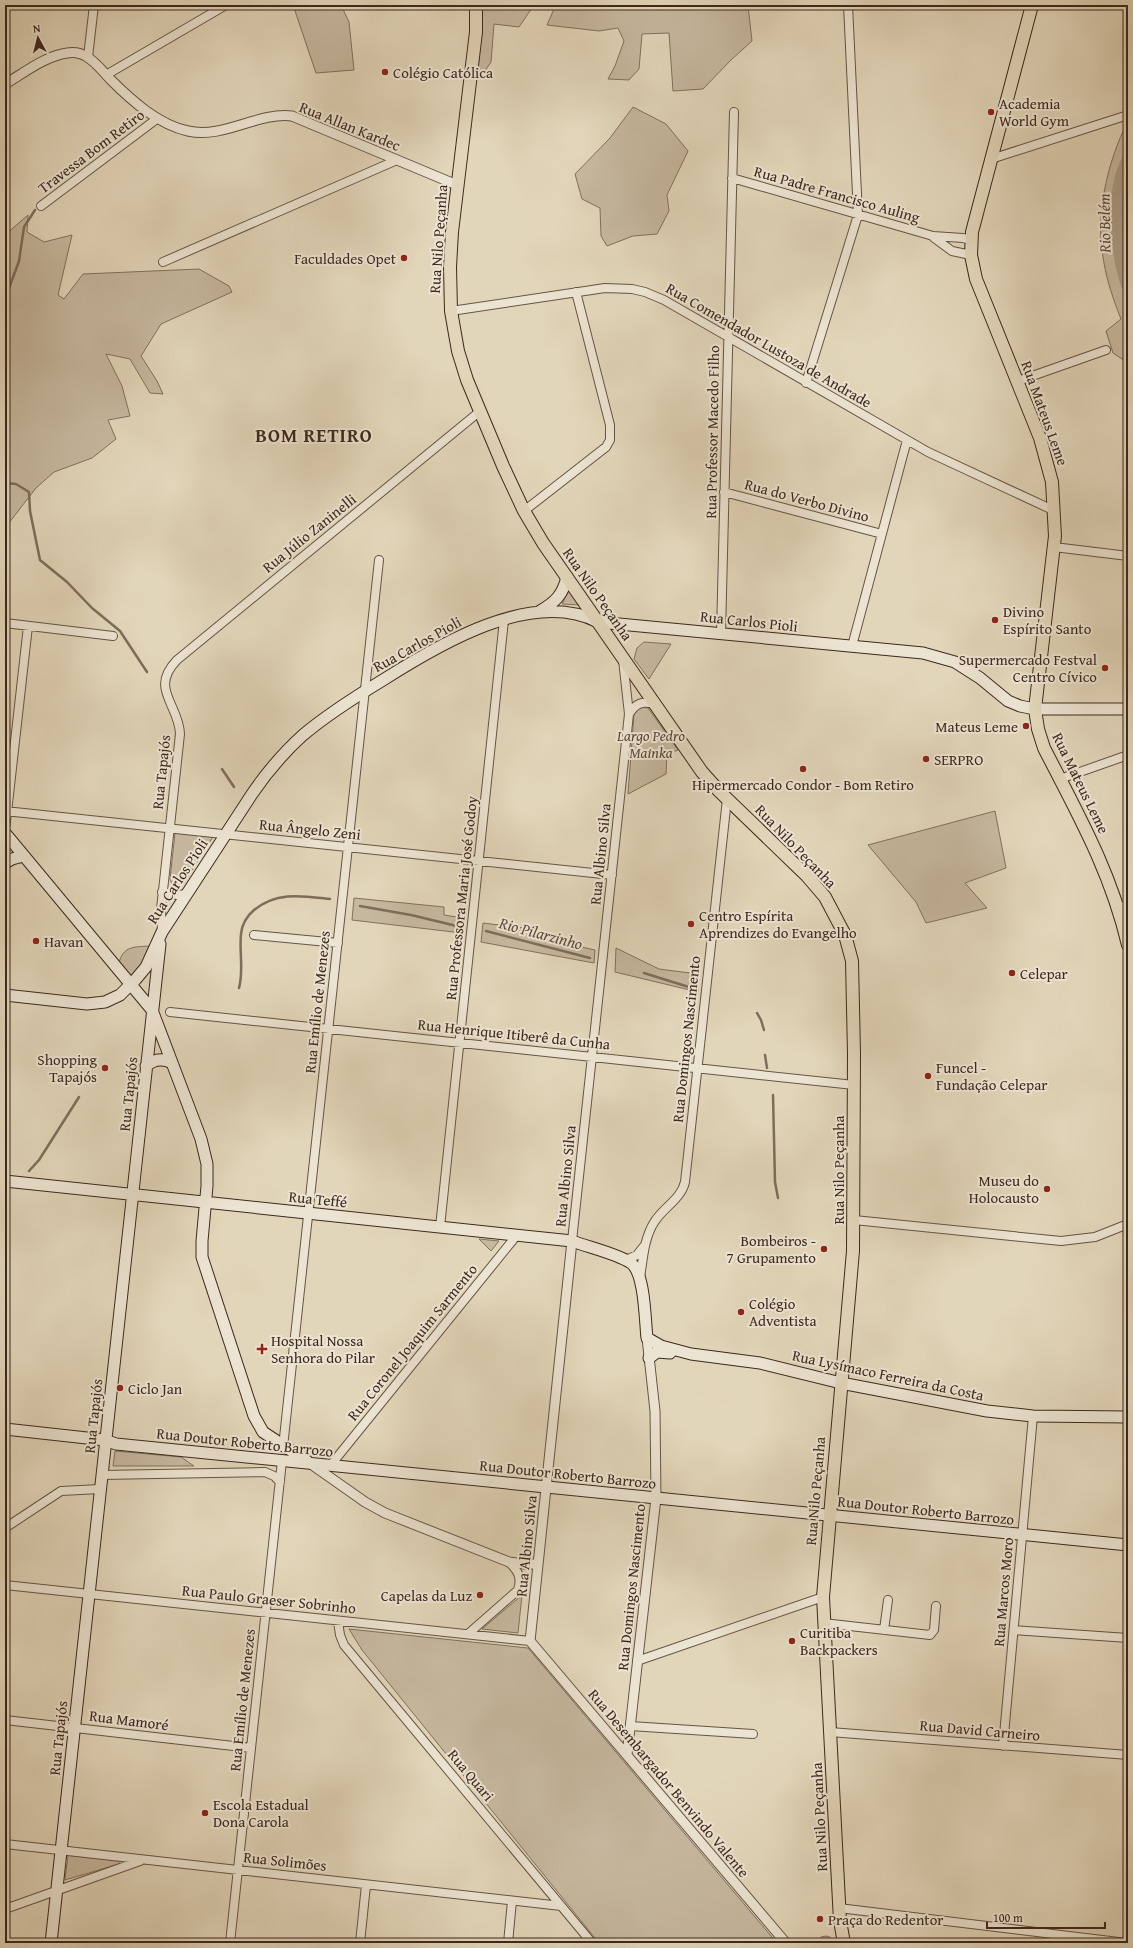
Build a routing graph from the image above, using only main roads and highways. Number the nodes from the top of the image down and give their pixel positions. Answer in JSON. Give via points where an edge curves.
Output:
{"nodes":[{"id":1,"x":476,"y":5,"type":"edge"},
{"id":2,"x":1032,"y":5,"type":"edge"},
{"id":3,"x":567,"y":577,"type":"junction"},
{"id":4,"x":538,"y":612,"type":"junction"},
{"id":5,"x":598,"y":622,"type":"junction"},
{"id":6,"x":1035,"y":709,"type":"junction"},
{"id":7,"x":1128,"y":709,"type":"edge"},
{"id":8,"x":5,"y":833,"type":"edge"},
{"id":9,"x":23,"y":856,"type":"junction"},
{"id":10,"x":5,"y":863,"type":"edge"},
{"id":11,"x":162,"y":932,"type":"junction"},
{"id":12,"x":1127,"y":937,"type":"edge"},
{"id":13,"x":131,"y":984,"type":"junction"},
{"id":14,"x":5,"y":995,"type":"edge"},
{"id":15,"x":152,"y":1010,"type":"junction"},
{"id":16,"x":172,"y":1063,"type":"junction"},
{"id":17,"x":146,"y":1066,"type":"junction"},
{"id":18,"x":5,"y":1180,"type":"edge"},
{"id":19,"x":132,"y":1194,"type":"junction"},
{"id":20,"x":206,"y":1202,"type":"junction"},
{"id":21,"x":626,"y":1260,"type":"joint"},
{"id":22,"x":647,"y":1338,"type":"joint"},
{"id":23,"x":691,"y":1354,"type":"junction"},
{"id":24,"x":649,"y":1358,"type":"road end"},
{"id":25,"x":842,"y":1383,"type":"junction"},
{"id":26,"x":1128,"y":1416,"type":"edge"},
{"id":27,"x":5,"y":1429,"type":"edge"},
{"id":28,"x":105,"y":1440,"type":"junction"},
{"id":29,"x":283,"y":1447,"type":"junction"},
{"id":30,"x":266,"y":1459,"type":"junction"},
{"id":31,"x":311,"y":1464,"type":"junction"},
{"id":32,"x":829,"y":1515,"type":"junction"},
{"id":33,"x":1128,"y":1546,"type":"edge"},
{"id":34,"x":51,"y":1943,"type":"edge"},
{"id":35,"x":844,"y":1943,"type":"edge"}],
"edges":[{"from":1,"to":3,"type":"main road","name":"Rua Nilo Peçanha","via":[[476,32],[457,185],[450,267],[451,311],[462,367],[479,412],[524,511]]},
{"from":2,"to":6,"type":"main road","name":"Rua Mateus Leme","via":[[971,240],[971,255],[976,279],[1018,381],[1049,468],[1055,511],[1054,547]]},
{"from":3,"to":4,"type":"main road","via":[[561,594]]},
{"from":3,"to":5,"type":"main road","name":"Rua Nilo Peçanha"},
{"from":4,"to":5,"type":"main road","name":"Rua Carlos Pioli","via":[[577,613]]},
{"from":4,"to":11,"type":"main road","name":"Rua Carlos Pioli","via":[[504,620],[447,642],[365,691],[317,724],[277,761],[252,794]]},
{"from":5,"to":6,"type":"main road","name":"Rua Carlos Pioli","via":[[923,653],[946,658],[965,667],[1008,701]]},
{"from":5,"to":25,"type":"main road","name":"Rua Nilo Peçanha","via":[[702,772],[825,896],[838,918],[849,948],[853,974],[854,1220]]},
{"from":6,"to":7,"type":"main road","name":"Rua Carlos Pioli"},
{"from":6,"to":12,"type":"main road","name":"Rua Mateus Leme","via":[[1040,739],[1096,849]]},
{"from":8,"to":9,"type":"main road"},
{"from":9,"to":10,"type":"main road"},
{"from":9,"to":13,"type":"main road"},
{"from":11,"to":13,"type":"main road","name":"Rua Carlos Pioli","via":[[146,967]]},
{"from":11,"to":15,"type":"main road","name":"Rua Tapajós"},
{"from":13,"to":14,"type":"main road","via":[[113,999],[87,1004]]},
{"from":13,"to":15,"type":"main road"},
{"from":15,"to":16,"type":"main road"},
{"from":15,"to":17,"type":"main road","name":"Rua Tapajós"},
{"from":16,"to":17,"type":"main road","via":[[160,1060]]},
{"from":16,"to":20,"type":"main road","via":[[204,1150],[208,1175]]},
{"from":17,"to":19,"type":"main road","name":"Rua Tapajós"},
{"from":18,"to":19,"type":"main road","name":"Rua Teffé"},
{"from":19,"to":20,"type":"main road","name":"Rua Teffé"},
{"from":19,"to":28,"type":"main road","name":"Rua Tapajós"},
{"from":20,"to":21,"type":"main road","name":"Rua Teffé","via":[[572,1241]]},
{"from":20,"to":29,"type":"main road","via":[[201,1250],[206,1273],[256,1423],[263,1432]]},
{"from":21,"to":22,"type":"main road","name":"Rua Domingos Nascimento","via":[[637,1269],[640,1278]]},
{"from":22,"to":23,"type":"main road","name":"Rua Lysímaco Ferreira da Costa","via":[[661,1346]]},
{"from":23,"to":24,"type":"main road","via":[[657,1352]]},
{"from":23,"to":25,"type":"main road","name":"Rua Lysímaco Ferreira da Costa","via":[[774,1366]]},
{"from":25,"to":26,"type":"main road","name":"Rua Lysímaco Ferreira da Costa","via":[[1033,1416]]},
{"from":25,"to":32,"type":"main road","name":"Rua Nilo Peçanha"},
{"from":27,"to":28,"type":"main road","name":"Rua Doutor Roberto Barrozo"},
{"from":28,"to":30,"type":"main road","name":"Rua Doutor Roberto Barrozo","via":[[116,1444]]},
{"from":28,"to":34,"type":"main road","name":"Rua Tapajós"},
{"from":29,"to":30,"type":"main road","via":[[278,1454]]},
{"from":29,"to":31,"type":"main road"},
{"from":30,"to":31,"type":"main road","name":"Rua Doutor Roberto Barrozo"},
{"from":31,"to":32,"type":"main road","name":"Rua Doutor Roberto Barrozo"},
{"from":32,"to":33,"type":"main road","name":"Rua Doutor Roberto Barrozo"},
{"from":32,"to":35,"type":"main road","name":"Rua Nilo Peçanha","via":[[822,1597],[839,1908]]}]}
